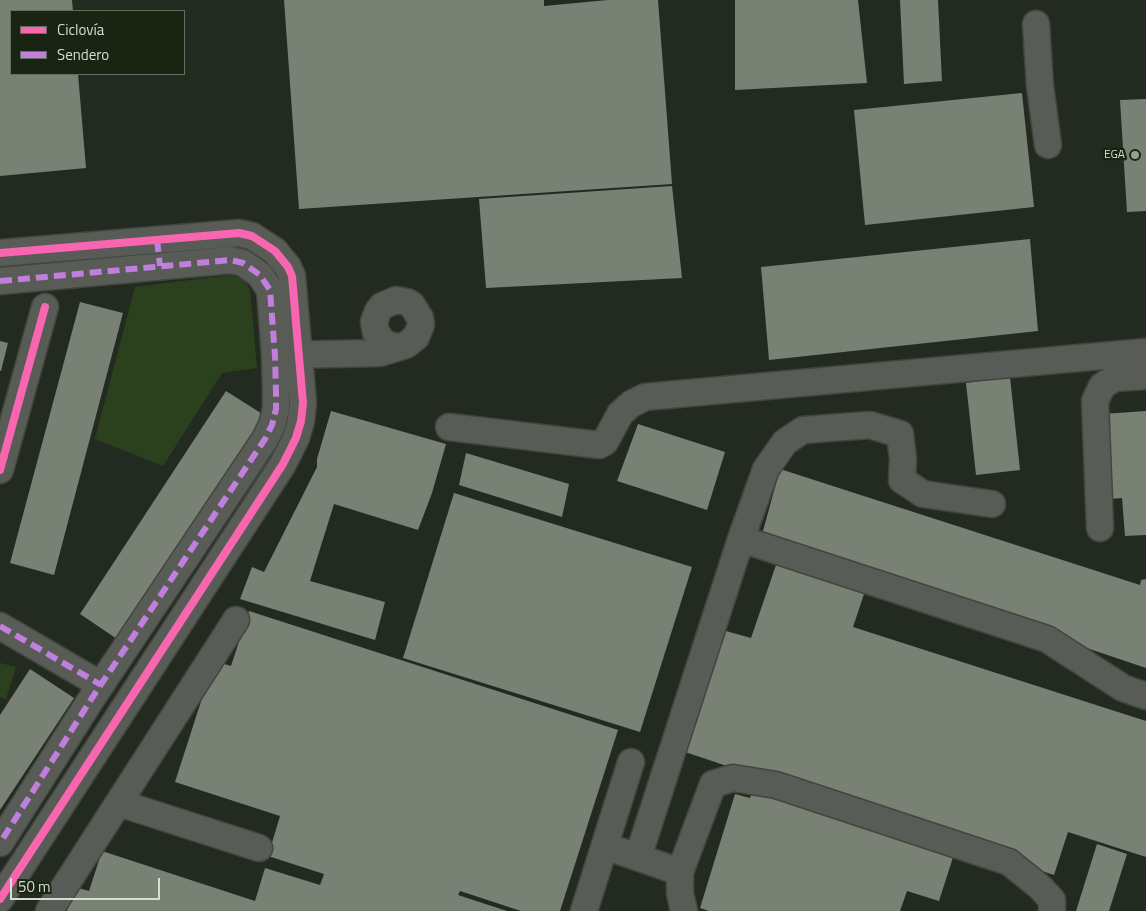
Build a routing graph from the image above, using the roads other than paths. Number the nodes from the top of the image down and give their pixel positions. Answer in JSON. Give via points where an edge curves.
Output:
{"nodes":[{"id":1,"x":1036,"y":24,"type":"dead end"},
{"id":2,"x":1048,"y":145,"type":"dead end"},
{"id":3,"x":157,"y":240,"type":"junction"},
{"id":4,"x":0,"y":253,"type":"edge"},
{"id":5,"x":160,"y":266,"type":"junction"},
{"id":6,"x":0,"y":281,"type":"edge"},
{"id":7,"x":45,"y":307,"type":"dead end"},
{"id":8,"x":399,"y":347,"type":"dead end"},
{"id":9,"x":1146,"y":352,"type":"edge"},
{"id":10,"x":287,"y":355,"type":"junction"},
{"id":11,"x":1146,"y":376,"type":"edge"},
{"id":12,"x":449,"y":427,"type":"dead end"},
{"id":13,"x":0,"y":470,"type":"edge"},
{"id":14,"x":992,"y":504,"type":"dead end"},
{"id":15,"x":1100,"y":528,"type":"dead end"},
{"id":16,"x":741,"y":539,"type":"junction"},
{"id":17,"x":236,"y":620,"type":"dead end"},
{"id":18,"x":0,"y":626,"type":"edge"},
{"id":19,"x":101,"y":685,"type":"junction"},
{"id":20,"x":1146,"y":696,"type":"edge"},
{"id":21,"x":631,"y":762,"type":"dead end"},
{"id":22,"x":119,"y":803,"type":"junction"},
{"id":23,"x":0,"y":843,"type":"edge"},
{"id":24,"x":605,"y":846,"type":"junction"},
{"id":25,"x":259,"y":848,"type":"dead end"},
{"id":26,"x":638,"y":857,"type":"junction"},
{"id":27,"x":680,"y":872,"type":"junction"},
{"id":28,"x":0,"y":899,"type":"edge"},
{"id":29,"x":49,"y":911,"type":"edge"},
{"id":30,"x":584,"y":911,"type":"edge"},
{"id":31,"x":684,"y":911,"type":"edge"},
{"id":32,"x":1052,"y":911,"type":"edge"}],
"edges":[{"from":1,"to":2,"type":"street"},
{"from":3,"to":4,"type":"street"},
{"from":3,"to":5,"type":"street"},
{"from":3,"to":10,"type":"street","via":[[239,233],[252,236],[275,251],[292,276]]},
{"from":5,"to":6,"type":"street"},
{"from":5,"to":10,"type":"street","via":[[231,260],[253,268],[270,290]]},
{"from":7,"to":13,"type":"street"},
{"from":8,"to":10,"type":"street","via":[[380,354]]},
{"from":9,"to":12,"type":"street","via":[[645,397],[620,414],[606,442],[600,445]]},
{"from":10,"to":19,"type":"street","via":[[272,425],[265,439]]},
{"from":10,"to":28,"type":"street","via":[[303,403],[301,421],[290,452]]},
{"from":11,"to":15,"type":"street","via":[[1115,378],[1102,386],[1095,401]]},
{"from":14,"to":16,"type":"street","via":[[923,494],[902,480],[900,434],[870,425],[802,430],[785,442],[766,469]]},
{"from":16,"to":20,"type":"street","via":[[1047,639],[1123,688]]},
{"from":16,"to":26,"type":"street"},
{"from":17,"to":22,"type":"street"},
{"from":18,"to":19,"type":"street"},
{"from":19,"to":23,"type":"street"},
{"from":21,"to":24,"type":"street"},
{"from":22,"to":25,"type":"street"},
{"from":22,"to":29,"type":"street"},
{"from":24,"to":26,"type":"street"},
{"from":24,"to":30,"type":"street"},
{"from":26,"to":27,"type":"street"},
{"from":27,"to":31,"type":"street"},
{"from":27,"to":32,"type":"street","via":[[713,784],[733,778],[776,785],[1009,862],[1052,900]]}]}
